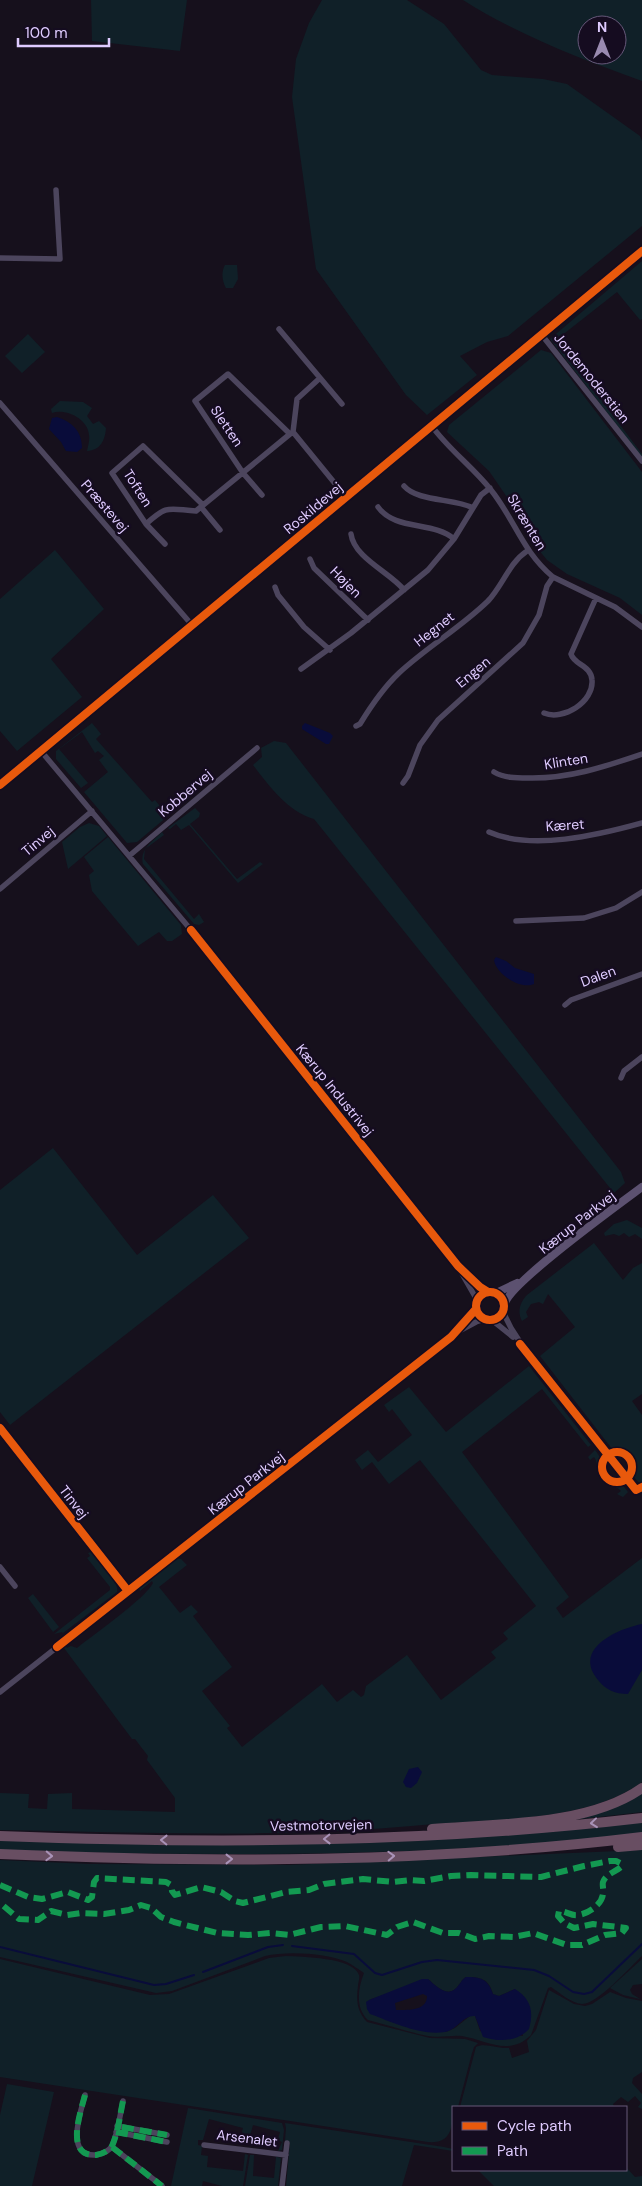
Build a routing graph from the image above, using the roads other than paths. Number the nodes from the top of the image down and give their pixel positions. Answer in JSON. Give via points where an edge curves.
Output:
{"nodes":[{"id":1,"x":56,"y":190,"type":"dead end"},
{"id":2,"x":642,"y":251,"type":"edge"},
{"id":3,"x":0,"y":258,"type":"edge"},
{"id":4,"x":279,"y":329,"type":"dead end"},
{"id":5,"x":542,"y":334,"type":"junction"},
{"id":6,"x":320,"y":378,"type":"junction"},
{"id":7,"x":0,"y":403,"type":"edge"},
{"id":8,"x":342,"y":404,"type":"dead end"},
{"id":9,"x":431,"y":425,"type":"junction"},
{"id":10,"x":291,"y":433,"type":"junction"},
{"id":11,"x":642,"y":461,"type":"edge"},
{"id":12,"x":244,"y":472,"type":"junction"},
{"id":13,"x":404,"y":486,"type":"dead end"},
{"id":14,"x":490,"y":488,"type":"junction"},
{"id":15,"x":262,"y":495,"type":"dead end"},
{"id":16,"x":346,"y":497,"type":"junction"},
{"id":17,"x":202,"y":506,"type":"junction"},
{"id":18,"x":378,"y":507,"type":"dead end"},
{"id":19,"x":473,"y":508,"type":"junction"},
{"id":20,"x":146,"y":524,"type":"junction"},
{"id":21,"x":220,"y":530,"type":"dead end"},
{"id":22,"x":351,"y":534,"type":"dead end"},
{"id":23,"x":454,"y":539,"type":"junction"},
{"id":24,"x":164,"y":544,"type":"dead end"},
{"id":25,"x":527,"y":551,"type":"junction"},
{"id":26,"x":310,"y":559,"type":"dead end"},
{"id":27,"x":553,"y":577,"type":"junction"},
{"id":28,"x":275,"y":587,"type":"dead end"},
{"id":29,"x":404,"y":590,"type":"junction"},
{"id":30,"x":596,"y":598,"type":"junction"},
{"id":31,"x":368,"y":620,"type":"junction"},
{"id":32,"x":192,"y":625,"type":"junction"},
{"id":33,"x":642,"y":627,"type":"edge"},
{"id":34,"x":330,"y":650,"type":"junction"},
{"id":35,"x":301,"y":669,"type":"dead end"},
{"id":36,"x":544,"y":713,"type":"dead end"},
{"id":37,"x":356,"y":726,"type":"dead end"},
{"id":38,"x":256,"y":748,"type":"dead end"},
{"id":39,"x":41,"y":750,"type":"junction"},
{"id":40,"x":642,"y":754,"type":"edge"},
{"id":41,"x":494,"y":772,"type":"dead end"},
{"id":42,"x":403,"y":783,"type":"dead end"},
{"id":43,"x":0,"y":785,"type":"edge"},
{"id":44,"x":92,"y":811,"type":"junction"},
{"id":45,"x":642,"y":822,"type":"edge"},
{"id":46,"x":489,"y":832,"type":"dead end"},
{"id":47,"x":129,"y":856,"type":"junction"},
{"id":48,"x":0,"y":889,"type":"edge"},
{"id":49,"x":642,"y":892,"type":"edge"},
{"id":50,"x":516,"y":921,"type":"dead end"},
{"id":51,"x":642,"y":974,"type":"edge"},
{"id":52,"x":565,"y":1005,"type":"dead end"},
{"id":53,"x":642,"y":1057,"type":"edge"},
{"id":54,"x":621,"y":1078,"type":"dead end"},
{"id":55,"x":641,"y":1190,"type":"edge"},
{"id":56,"x":458,"y":1266,"type":"junction"},
{"id":57,"x":528,"y":1276,"type":"junction"},
{"id":58,"x":488,"y":1292,"type":"junction"},
{"id":59,"x":496,"y":1293,"type":"junction"},
{"id":60,"x":477,"y":1300,"type":"junction"},
{"id":61,"x":504,"y":1303,"type":"junction"},
{"id":62,"x":476,"y":1309,"type":"junction"},
{"id":63,"x":503,"y":1312,"type":"junction"},
{"id":64,"x":485,"y":1319,"type":"junction"},
{"id":65,"x":492,"y":1320,"type":"junction"},
{"id":66,"x":451,"y":1337,"type":"junction"},
{"id":67,"x":520,"y":1344,"type":"junction"},
{"id":68,"x":0,"y":1428,"type":"edge"},
{"id":69,"x":636,"y":1490,"type":"dead end"},
{"id":70,"x":0,"y":1567,"type":"edge"},
{"id":71,"x":15,"y":1586,"type":"dead end"},
{"id":72,"x":128,"y":1591,"type":"junction"},
{"id":73,"x":0,"y":1692,"type":"edge"},
{"id":74,"x":642,"y":1788,"type":"edge"},
{"id":75,"x":642,"y":1818,"type":"edge"},
{"id":76,"x":0,"y":1836,"type":"edge"},
{"id":77,"x":642,"y":1837,"type":"edge"},
{"id":78,"x":354,"y":1838,"type":"junction"},
{"id":79,"x":642,"y":1845,"type":"edge"},
{"id":80,"x":517,"y":1849,"type":"junction"},
{"id":81,"x":0,"y":1854,"type":"edge"},
{"id":82,"x":85,"y":2095,"type":"dead end"},
{"id":83,"x":123,"y":2101,"type":"dead end"},
{"id":84,"x":117,"y":2129,"type":"junction"},
{"id":85,"x":167,"y":2139,"type":"dead end"},
{"id":86,"x":287,"y":2143,"type":"dead end"},
{"id":87,"x":204,"y":2145,"type":"dead end"},
{"id":88,"x":112,"y":2147,"type":"junction"},
{"id":89,"x":286,"y":2155,"type":"junction"},
{"id":90,"x":162,"y":2186,"type":"edge"},
{"id":91,"x":282,"y":2186,"type":"edge"}],
"edges":[{"from":1,"to":3,"type":"street","via":[[60,259]]},
{"from":2,"to":5,"type":"street","name":"Roskildevej"},
{"from":4,"to":6,"type":"street"},
{"from":5,"to":9,"type":"street","name":"Roskildevej"},
{"from":5,"to":11,"type":"street","name":"Jordemoderstien"},
{"from":6,"to":8,"type":"street"},
{"from":6,"to":10,"type":"street","via":[[297,399]]},
{"from":7,"to":32,"type":"street","name":"Præstevej"},
{"from":9,"to":14,"type":"street","name":"Skrænten"},
{"from":9,"to":16,"type":"street","name":"Roskildevej"},
{"from":10,"to":12,"type":"street"},
{"from":10,"to":12,"type":"street","name":"Sletten","via":[[228,374],[195,401]]},
{"from":10,"to":16,"type":"street","name":"Sletten"},
{"from":12,"to":15,"type":"street","name":"Sletten"},
{"from":12,"to":17,"type":"street"},
{"from":13,"to":19,"type":"street","via":[[425,496]]},
{"from":14,"to":19,"type":"street"},
{"from":14,"to":25,"type":"street","name":"Skrænten","via":[[509,515]]},
{"from":16,"to":32,"type":"street","name":"Roskildevej"},
{"from":17,"to":20,"type":"street","via":[[196,511],[161,510]]},
{"from":17,"to":20,"type":"street","name":"Toften","via":[[144,446],[112,473]]},
{"from":17,"to":21,"type":"street"},
{"from":18,"to":23,"type":"street","via":[[393,518]]},
{"from":19,"to":23,"type":"street"},
{"from":20,"to":24,"type":"street","name":"Toften"},
{"from":22,"to":29,"type":"street","via":[[369,560]]},
{"from":23,"to":29,"type":"street","via":[[430,568]]},
{"from":25,"to":27,"type":"street","name":"Skrænten"},
{"from":25,"to":37,"type":"street","name":"Hegnet","via":[[514,562],[492,596],[399,672]]},
{"from":26,"to":31,"type":"street","name":"Højen","via":[[314,568]]},
{"from":27,"to":30,"type":"street","name":"Skrænten"},
{"from":27,"to":42,"type":"street","name":"Engen","via":[[547,586],[539,615],[523,643],[438,720],[420,745]]},
{"from":28,"to":34,"type":"street","via":[[300,621]]},
{"from":29,"to":31,"type":"street"},
{"from":30,"to":33,"type":"street","name":"Skrænten"},
{"from":30,"to":36,"type":"street","via":[[571,654],[592,676],[588,694],[565,713]]},
{"from":31,"to":34,"type":"street"},
{"from":32,"to":39,"type":"street","name":"Roskildevej"},
{"from":34,"to":35,"type":"street"},
{"from":38,"to":47,"type":"street","name":"Kobbervej"},
{"from":39,"to":43,"type":"street","name":"Roskildevej"},
{"from":39,"to":44,"type":"street","name":"Kærup Industrivej"},
{"from":40,"to":41,"type":"street","name":"Klinten","via":[[560,777],[520,778],[500,776]]},
{"from":44,"to":47,"type":"street","name":"Kærup Industrivej"},
{"from":44,"to":48,"type":"street","name":"Tinvej"},
{"from":45,"to":46,"type":"street","name":"Kæret","via":[[599,834],[564,839],[513,838]]},
{"from":47,"to":56,"type":"street","name":"Kærup Industrivej"},
{"from":49,"to":50,"type":"street","via":[[616,908],[584,918]]},
{"from":51,"to":52,"type":"street","name":"Dalen"},
{"from":53,"to":54,"type":"street","via":[[624,1071]]},
{"from":55,"to":57,"type":"street","name":"Kærup Parkvej"},
{"from":56,"to":58,"type":"street","name":"Kærup Industrivej"},
{"from":56,"to":60,"type":"street","name":"Kærup Industrivej"},
{"from":57,"to":59,"type":"street","name":"Kærup Parkvej"},
{"from":57,"to":61,"type":"street","name":"Kærup Parkvej"},
{"from":58,"to":59,"type":"street"},
{"from":58,"to":60,"type":"street"},
{"from":59,"to":61,"type":"street"},
{"from":60,"to":62,"type":"street"},
{"from":61,"to":63,"type":"street"},
{"from":62,"to":64,"type":"street"},
{"from":62,"to":66,"type":"street","name":"Kærup Parkvej"},
{"from":63,"to":65,"type":"street"},
{"from":63,"to":67,"type":"street"},
{"from":64,"to":65,"type":"street"},
{"from":64,"to":66,"type":"street","name":"Kærup Parkvej"},
{"from":65,"to":67,"type":"street"},
{"from":66,"to":72,"type":"street","name":"Kærup Parkvej"},
{"from":67,"to":69,"type":"street"},
{"from":68,"to":72,"type":"street","name":"Tinvej"},
{"from":70,"to":71,"type":"street"},
{"from":72,"to":73,"type":"street","name":"Kærup Parkvej"},
{"from":74,"to":78,"type":"highway","via":[[610,1805],[577,1815]]},
{"from":75,"to":78,"type":"highway","name":"Vestmotorvejen","one_way":true,"via":[[511,1831]]},
{"from":78,"to":76,"type":"highway","name":"Vestmotorvejen","one_way":true,"via":[[164,1840]]},
{"from":77,"to":80,"type":"highway"},
{"from":79,"to":80,"type":"highway"},
{"from":81,"to":80,"type":"highway","one_way":true,"via":[[278,1859]]},
{"from":82,"to":88,"type":"street","via":[[76,2133],[78,2146],[92,2155],[105,2153]]},
{"from":83,"to":84,"type":"street"},
{"from":84,"to":85,"type":"street"},
{"from":84,"to":88,"type":"street"},
{"from":86,"to":89,"type":"street","name":"Arsenalet"},
{"from":87,"to":89,"type":"street","name":"Arsenalet"},
{"from":88,"to":90,"type":"street"},
{"from":89,"to":91,"type":"street","name":"Arsenalet"}]}
